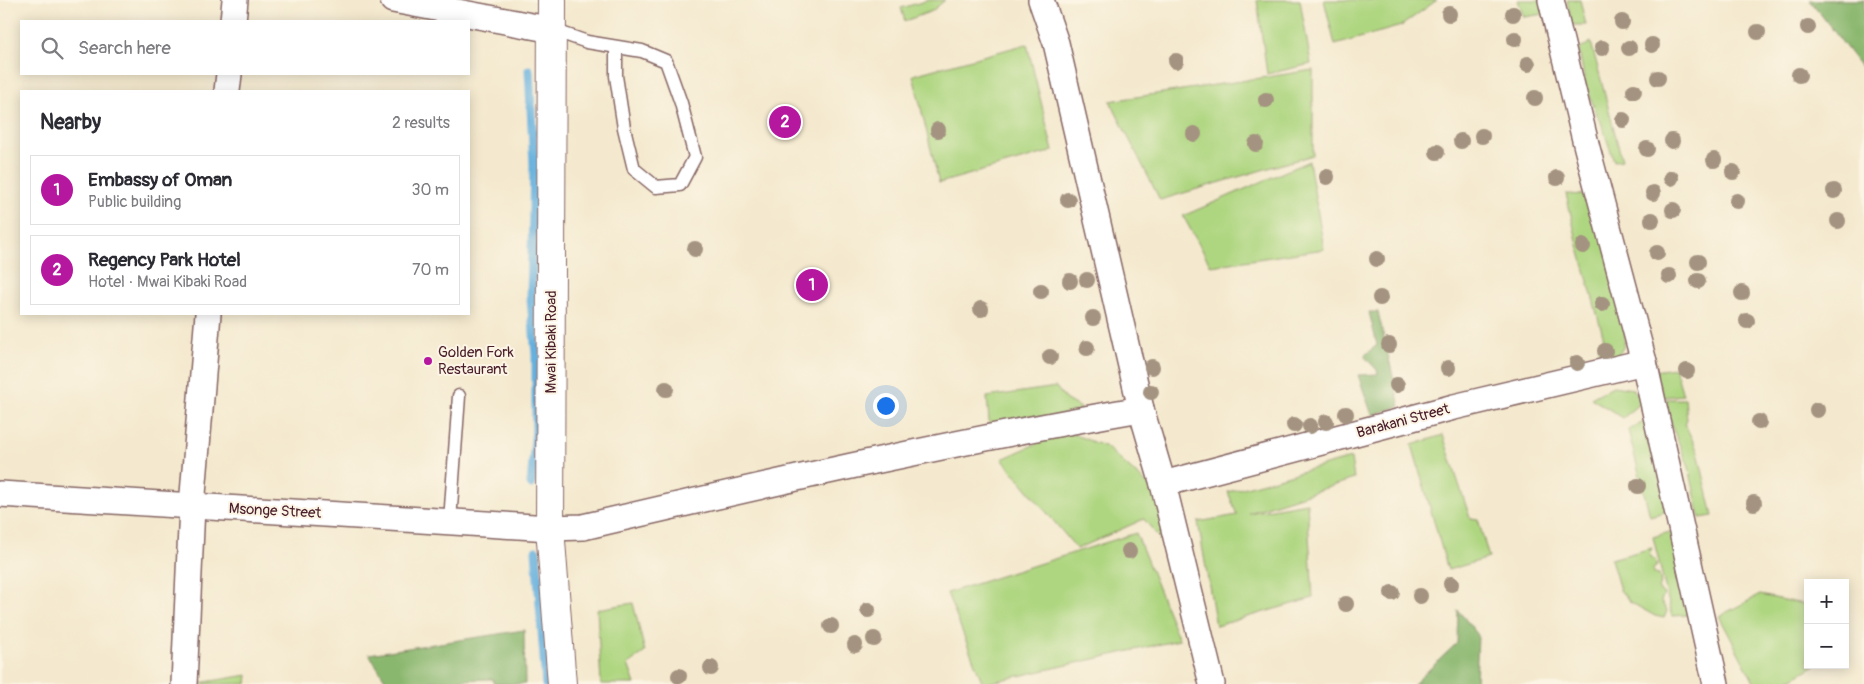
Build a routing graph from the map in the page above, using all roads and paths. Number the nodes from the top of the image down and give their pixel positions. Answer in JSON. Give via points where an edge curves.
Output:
{"nodes":[{"id":1,"x":235,"y":0,"type":"edge"},
{"id":2,"x":392,"y":0,"type":"edge"},
{"id":3,"x":552,"y":0,"type":"edge"},
{"id":4,"x":1041,"y":0,"type":"edge"},
{"id":5,"x":1551,"y":0,"type":"edge"},
{"id":6,"x":234,"y":20,"type":"edge"},
{"id":7,"x":553,"y":30,"type":"junction"},
{"id":8,"x":616,"y":47,"type":"junction"},
{"id":9,"x":229,"y":75,"type":"edge"},
{"id":10,"x":227,"y":90,"type":"edge"},
{"id":11,"x":208,"y":315,"type":"edge"},
{"id":12,"x":1644,"y":362,"type":"junction"},
{"id":13,"x":459,"y":396,"type":"dead end"},
{"id":14,"x":1141,"y":409,"type":"junction"},
{"id":15,"x":1163,"y":484,"type":"junction"},
{"id":16,"x":0,"y":494,"type":"edge"},
{"id":17,"x":192,"y":506,"type":"junction"},
{"id":18,"x":450,"y":522,"type":"junction"},
{"id":19,"x":550,"y":528,"type":"junction"},
{"id":20,"x":184,"y":684,"type":"edge"},
{"id":21,"x":562,"y":684,"type":"edge"},
{"id":22,"x":1212,"y":684,"type":"edge"},
{"id":23,"x":1716,"y":684,"type":"edge"}],
"edges":[{"from":1,"to":6,"type":"street"},
{"from":2,"to":7,"type":"street"},
{"from":3,"to":7,"type":"main road","name":"Mwai Kibaki Road"},
{"from":4,"to":14,"type":"street","via":[[1056,43]]},
{"from":5,"to":12,"type":"street"},
{"from":7,"to":8,"type":"lane","via":[[587,42]]},
{"from":7,"to":19,"type":"main road","name":"Mwai Kibaki Road"},
{"from":8,"to":8,"type":"lane","via":[[642,51],[666,61],[695,157],[680,185],[656,187],[634,169],[616,76]]},
{"from":9,"to":10,"type":"street"},
{"from":11,"to":17,"type":"street"},
{"from":12,"to":15,"type":"street","name":"Barakani Street","via":[[1445,409]]},
{"from":12,"to":23,"type":"street"},
{"from":13,"to":18,"type":"lane"},
{"from":14,"to":15,"type":"street"},
{"from":14,"to":19,"type":"street","name":"Msonge Street","via":[[796,477],[584,528]]},
{"from":15,"to":22,"type":"street"},
{"from":16,"to":17,"type":"street","name":"Msonge Street"},
{"from":17,"to":18,"type":"street","name":"Msonge Street"},
{"from":17,"to":20,"type":"street"},
{"from":18,"to":19,"type":"street","name":"Msonge Street"},
{"from":19,"to":21,"type":"main road","name":"Mwai Kibaki Road"}]}
